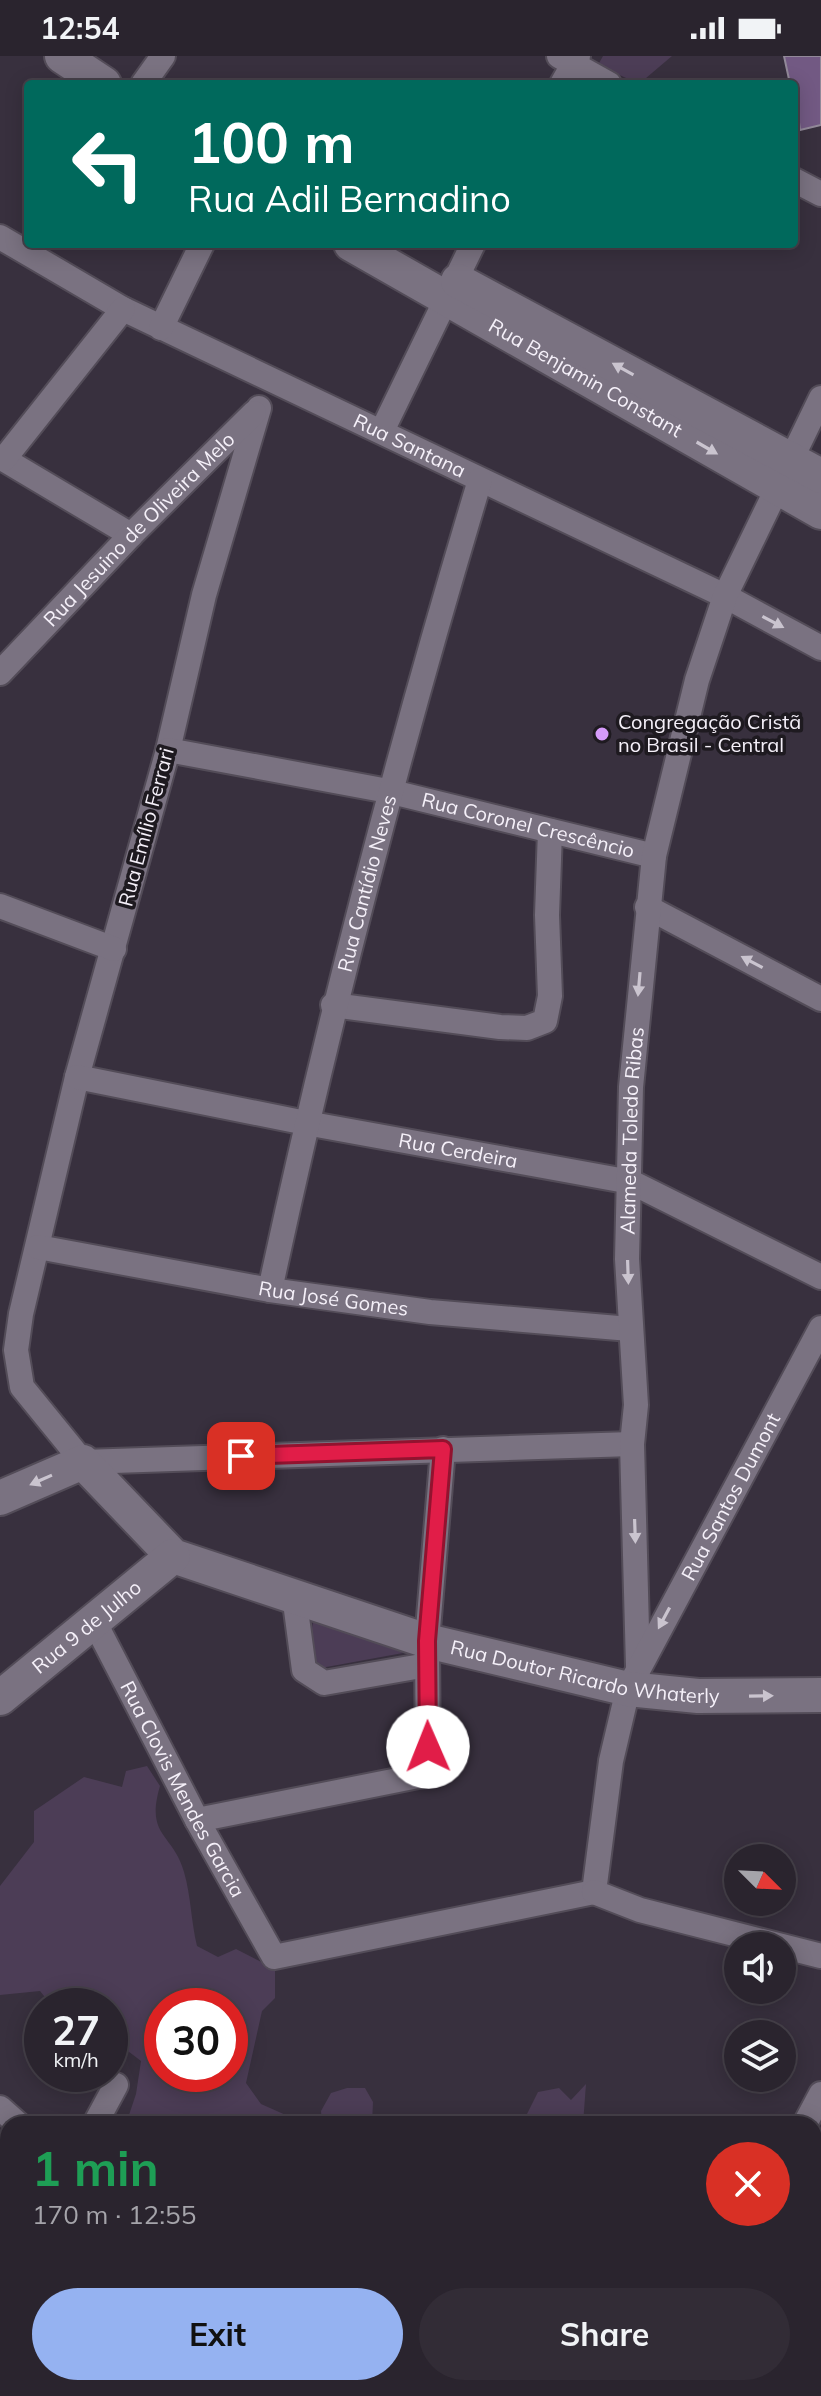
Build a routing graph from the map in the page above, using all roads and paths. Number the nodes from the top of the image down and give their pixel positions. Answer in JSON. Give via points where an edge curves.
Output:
{"nodes":[{"id":1,"x":62,"y":56,"type":"edge"},
{"id":2,"x":163,"y":56,"type":"edge"},
{"id":3,"x":568,"y":65,"type":"edge"},
{"id":4,"x":98,"y":80,"type":"edge"},
{"id":5,"x":146,"y":80,"type":"edge"},
{"id":6,"x":600,"y":80,"type":"edge"},
{"id":7,"x":798,"y":182,"type":"edge"},
{"id":8,"x":821,"y":194,"type":"edge"},
{"id":9,"x":0,"y":237,"type":"edge"},
{"id":10,"x":200,"y":248,"type":"edge"},
{"id":11,"x":360,"y":248,"type":"edge"},
{"id":12,"x":375,"y":248,"type":"edge"},
{"id":13,"x":471,"y":248,"type":"edge"},
{"id":14,"x":449,"y":289,"type":"junction"},
{"id":15,"x":123,"y":309,"type":"junction"},
{"id":16,"x":161,"y":328,"type":"junction"},
{"id":17,"x":272,"y":380,"type":"junction"},
{"id":18,"x":821,"y":398,"type":"edge"},
{"id":19,"x":259,"y":408,"type":"junction"},
{"id":20,"x":382,"y":431,"type":"junction"},
{"id":21,"x":2,"y":458,"type":"edge"},
{"id":22,"x":783,"y":474,"type":"junction"},
{"id":23,"x":821,"y":476,"type":"edge"},
{"id":24,"x":480,"y":480,"type":"junction"},
{"id":25,"x":821,"y":512,"type":"edge"},
{"id":26,"x":131,"y":535,"type":"junction"},
{"id":27,"x":725,"y":596,"type":"junction"},
{"id":28,"x":821,"y":648,"type":"edge"},
{"id":29,"x":0,"y":673,"type":"edge"},
{"id":30,"x":168,"y":750,"type":"junction"},
{"id":31,"x":388,"y":791,"type":"junction"},
{"id":32,"x":550,"y":831,"type":"junction"},
{"id":33,"x":654,"y":856,"type":"junction"},
{"id":34,"x":0,"y":906,"type":"edge"},
{"id":35,"x":647,"y":907,"type":"junction"},
{"id":36,"x":114,"y":949,"type":"junction"},
{"id":37,"x":821,"y":999,"type":"edge"},
{"id":38,"x":333,"y":1005,"type":"junction"},
{"id":39,"x":77,"y":1077,"type":"junction"},
{"id":40,"x":306,"y":1123,"type":"junction"},
{"id":41,"x":631,"y":1182,"type":"junction"},
{"id":42,"x":38,"y":1247,"type":"junction"},
{"id":43,"x":821,"y":1277,"type":"edge"},
{"id":44,"x":270,"y":1290,"type":"junction"},
{"id":45,"x":821,"y":1328,"type":"edge"},
{"id":46,"x":630,"y":1329,"type":"junction"},
{"id":47,"x":632,"y":1444,"type":"junction"},
{"id":48,"x":443,"y":1449,"type":"junction"},
{"id":49,"x":83,"y":1462,"type":"junction"},
{"id":50,"x":0,"y":1498,"type":"edge"},
{"id":51,"x":173,"y":1556,"type":"junction"},
{"id":52,"x":294,"y":1595,"type":"junction"},
{"id":53,"x":94,"y":1621,"type":"junction"},
{"id":54,"x":427,"y":1653,"type":"junction"},
{"id":55,"x":633,"y":1677,"type":"junction"},
{"id":56,"x":821,"y":1695,"type":"edge"},
{"id":57,"x":0,"y":1698,"type":"edge"},
{"id":58,"x":197,"y":1820,"type":"junction"},
{"id":59,"x":594,"y":1892,"type":"junction"},
{"id":60,"x":821,"y":1956,"type":"edge"},
{"id":61,"x":112,"y":2092,"type":"edge"},
{"id":62,"x":99,"y":2116,"type":"edge"}],
"edges":[{"from":1,"to":4,"type":"main road"},
{"from":2,"to":5,"type":"street"},
{"from":3,"to":6,"type":"street"},
{"from":7,"to":8,"type":"street"},
{"from":9,"to":15,"type":"street","name":"Rua Santana"},
{"from":10,"to":16,"type":"street"},
{"from":11,"to":14,"type":"main road","name":"Rua Benjamin Constant"},
{"from":12,"to":14,"type":"main road","name":"Rua Benjamin Constant"},
{"from":13,"to":14,"type":"street"},
{"from":14,"to":20,"type":"street"},
{"from":14,"to":22,"type":"main road","name":"Rua Benjamin Constant"},
{"from":15,"to":16,"type":"street","name":"Rua Santana"},
{"from":15,"to":21,"type":"street"},
{"from":16,"to":17,"type":"street","name":"Rua Santana"},
{"from":17,"to":19,"type":"street","name":"Rua Jesuino de Oliveira Melo"},
{"from":17,"to":20,"type":"street","name":"Rua Santana"},
{"from":18,"to":22,"type":"street","name":"Alameda Toledo Ribas"},
{"from":19,"to":26,"type":"street","name":"Rua Jesuino de Oliveira Melo"},
{"from":19,"to":30,"type":"street","name":"Rua Emílio Ferrari","via":[[204,595]]},
{"from":20,"to":24,"type":"street","name":"Rua Santana"},
{"from":21,"to":26,"type":"street"},
{"from":22,"to":23,"type":"main road","name":"Rua Benjamin Constant"},
{"from":22,"to":25,"type":"main road","name":"Rua Benjamin Constant"},
{"from":22,"to":27,"type":"street","name":"Alameda Toledo Ribas"},
{"from":24,"to":27,"type":"street","name":"Rua Santana"},
{"from":24,"to":31,"type":"street","name":"Rua Cantídio Neves"},
{"from":26,"to":29,"type":"street","name":"Rua Jesuino de Oliveira Melo"},
{"from":27,"to":28,"type":"street","name":"Rua Santana","one_way":true},
{"from":27,"to":33,"type":"street","name":"Alameda Toledo Ribas","via":[[677,752]]},
{"from":30,"to":31,"type":"street","name":"Rua Coronel Crescêncio"},
{"from":30,"to":36,"type":"street","name":"Rua Emílio Ferrari"},
{"from":31,"to":32,"type":"street","name":"Rua Coronel Crescêncio"},
{"from":31,"to":38,"type":"street","name":"Rua Cantídio Neves"},
{"from":32,"to":33,"type":"street","name":"Rua Coronel Crescêncio"},
{"from":32,"to":38,"type":"street","via":[[550,996],[545,1021],[527,1028],[500,1027]]},
{"from":33,"to":35,"type":"street","name":"Alameda Toledo Ribas"},
{"from":34,"to":36,"type":"street"},
{"from":37,"to":35,"type":"street","one_way":true},
{"from":35,"to":41,"type":"street","name":"Alameda Toledo Ribas","one_way":true,"via":[[631,1087]]},
{"from":36,"to":39,"type":"street","name":"Rua Emílio Ferrari"},
{"from":38,"to":40,"type":"street","name":"Rua Cantídio Neves"},
{"from":39,"to":40,"type":"street","name":"Rua Cerdeira"},
{"from":39,"to":42,"type":"street","name":"Rua Emílio Ferrari"},
{"from":40,"to":41,"type":"street","name":"Rua Cerdeira"},
{"from":40,"to":44,"type":"street","name":"Rua Cantídio Neves"},
{"from":41,"to":43,"type":"street","name":"Rua Cerdeira"},
{"from":41,"to":46,"type":"street","name":"Alameda Toledo Ribas","one_way":true},
{"from":42,"to":44,"type":"street","name":"Rua José Gomes"},
{"from":42,"to":49,"type":"street","name":"Rua Emílio Ferrari","via":[[21,1314],[17,1372],[22,1387]]},
{"from":44,"to":46,"type":"street","name":"Rua José Gomes","via":[[430,1312]]},
{"from":45,"to":55,"type":"street","name":"Rua Santos Dumont","one_way":true},
{"from":46,"to":47,"type":"street","name":"Alameda Toledo Ribas","via":[[636,1405]]},
{"from":47,"to":48,"type":"street"},
{"from":47,"to":55,"type":"street","name":"Alameda Toledo Ribas","one_way":true},
{"from":48,"to":49,"type":"street"},
{"from":48,"to":54,"type":"street"},
{"from":49,"to":50,"type":"main road","one_way":true},
{"from":49,"to":51,"type":"main road"},
{"from":51,"to":52,"type":"main road","name":"Rua Doutor Ricardo Whaterly"},
{"from":51,"to":53,"type":"main road","name":"Rua 9 de Julho"},
{"from":52,"to":54,"type":"main road","name":"Rua Doutor Ricardo Whaterly"},
{"from":52,"to":54,"type":"street","via":[[304,1670],[324,1683]]},
{"from":53,"to":57,"type":"main road","name":"Rua 9 de Julho"},
{"from":53,"to":58,"type":"street","name":"Rua Clovis Mendes Garcia"},
{"from":54,"to":55,"type":"main road","name":"Rua Doutor Ricardo Whaterly"},
{"from":54,"to":58,"type":"street","via":[[428,1774]]},
{"from":55,"to":56,"type":"main road","name":"Rua Doutor Ricardo Whaterly","one_way":true,"via":[[698,1696]]},
{"from":55,"to":59,"type":"street","name":"Alameda Toledo Ribas","via":[[611,1761]]},
{"from":58,"to":59,"type":"street","name":"Rua Clovis Mendes Garcia","via":[[274,1957]]},
{"from":59,"to":60,"type":"street","via":[[640,1910]]},
{"from":61,"to":62,"type":"street"}]}
